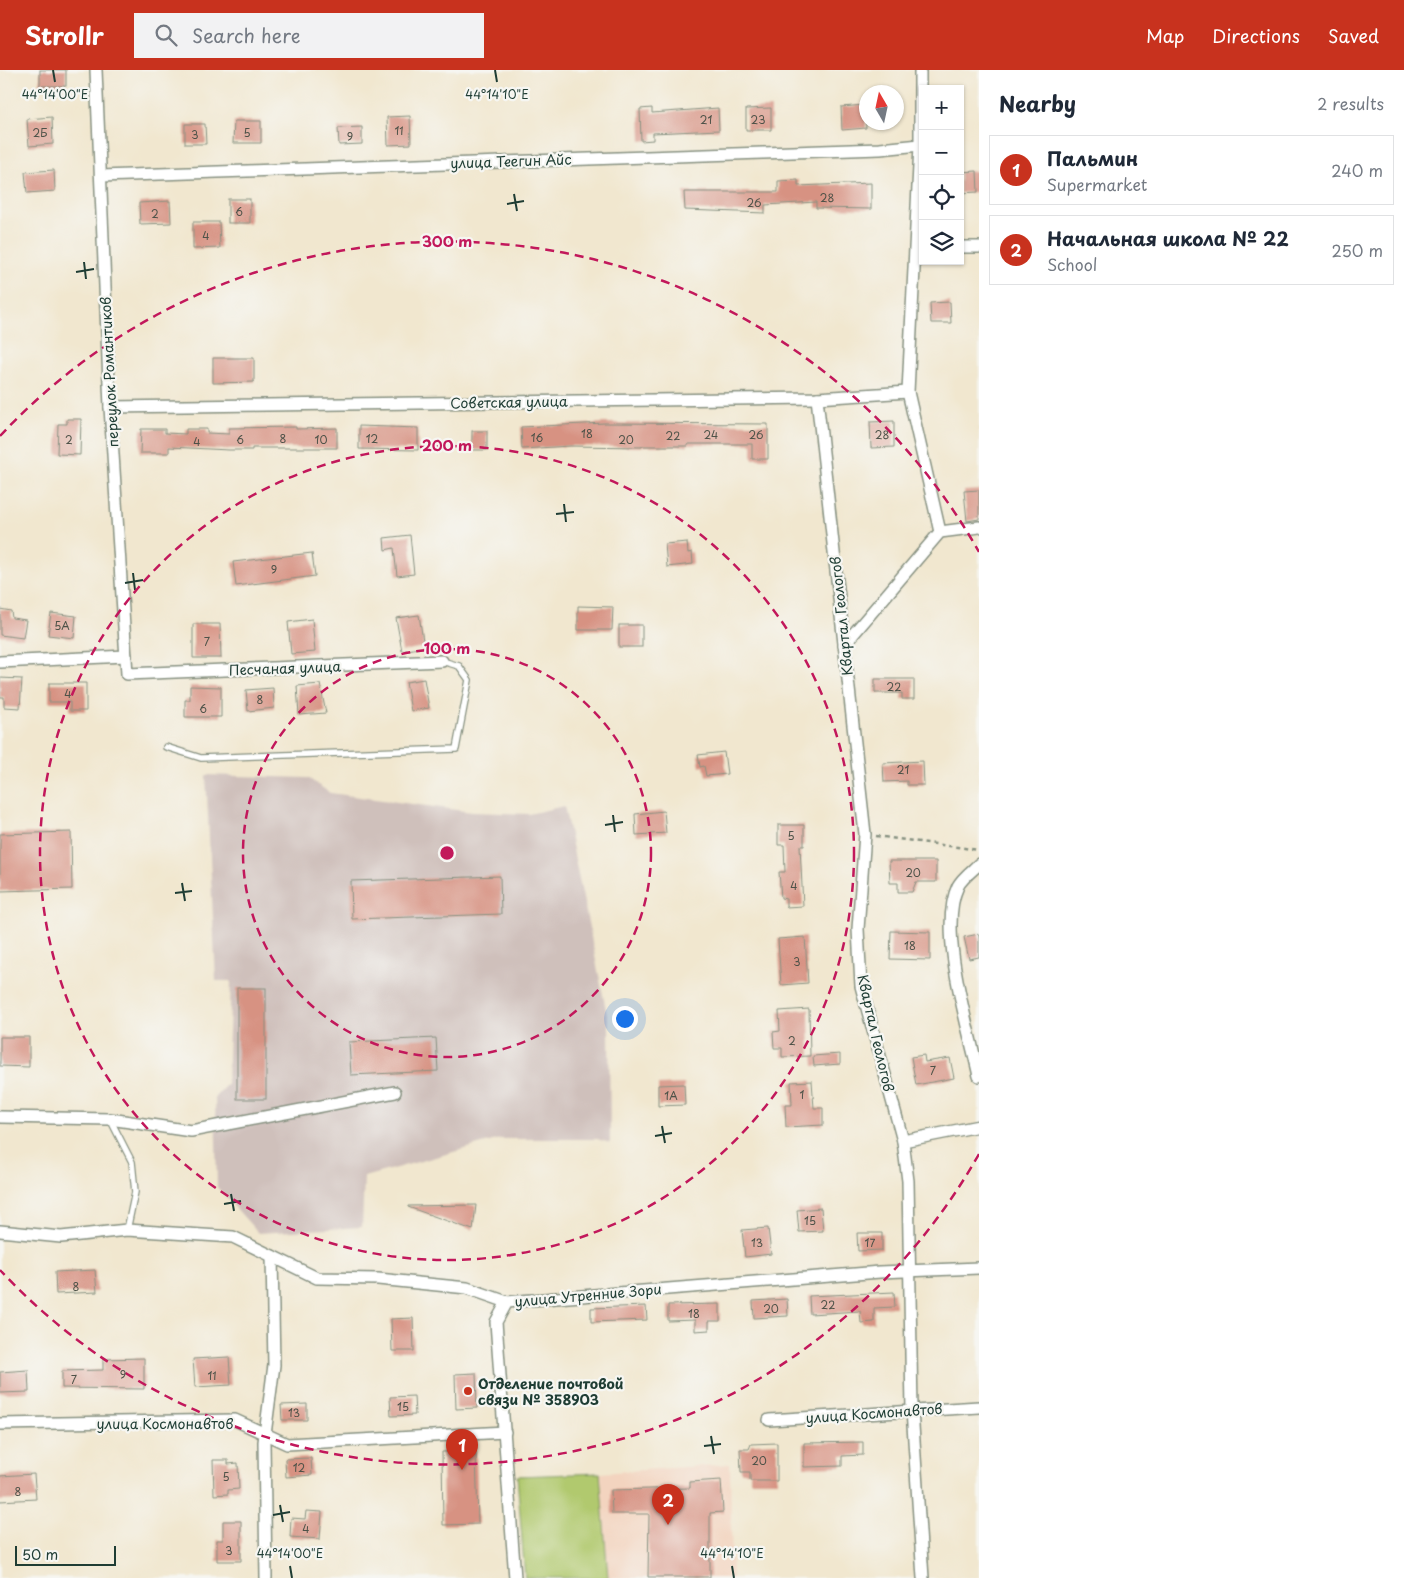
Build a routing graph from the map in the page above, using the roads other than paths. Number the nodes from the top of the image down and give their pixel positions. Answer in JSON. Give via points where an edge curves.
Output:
{"nodes":[{"id":1,"x":96,"y":70,"type":"edge"},
{"id":2,"x":920,"y":70,"type":"edge"},
{"id":3,"x":920,"y":130,"type":"edge"},
{"id":4,"x":919,"y":145,"type":"edge"},
{"id":5,"x":920,"y":175,"type":"edge"},
{"id":6,"x":101,"y":176,"type":"junction"},
{"id":7,"x":919,"y":220,"type":"edge"},
{"id":8,"x":919,"y":247,"type":"edge"},
{"id":9,"x":964,"y":247,"type":"edge"},
{"id":10,"x":979,"y":248,"type":"edge"},
{"id":11,"x":908,"y":392,"type":"junction"},
{"id":12,"x":817,"y":398,"type":"junction"},
{"id":13,"x":110,"y":407,"type":"junction"},
{"id":14,"x":979,"y":528,"type":"edge"},
{"id":15,"x":940,"y":532,"type":"junction"},
{"id":16,"x":844,"y":645,"type":"junction"},
{"id":17,"x":126,"y":656,"type":"junction"},
{"id":18,"x":442,"y":661,"type":"joint"},
{"id":19,"x":0,"y":662,"type":"edge"},
{"id":20,"x":127,"y":674,"type":"joint"},
{"id":21,"x":166,"y":747,"type":"dead end"},
{"id":22,"x":979,"y":864,"type":"edge"},
{"id":23,"x":979,"y":1076,"type":"edge"},
{"id":24,"x":395,"y":1092,"type":"dead end"},
{"id":25,"x":0,"y":1117,"type":"edge"},
{"id":26,"x":110,"y":1119,"type":"junction"},
{"id":27,"x":979,"y":1126,"type":"edge"},
{"id":28,"x":903,"y":1141,"type":"junction"},
{"id":29,"x":127,"y":1230,"type":"junction"},
{"id":30,"x":0,"y":1231,"type":"edge"},
{"id":31,"x":272,"y":1256,"type":"junction"},
{"id":32,"x":979,"y":1268,"type":"edge"},
{"id":33,"x":908,"y":1271,"type":"junction"},
{"id":34,"x":507,"y":1302,"type":"junction"},
{"id":35,"x":979,"y":1407,"type":"edge"},
{"id":36,"x":912,"y":1410,"type":"junction"},
{"id":37,"x":769,"y":1420,"type":"dead end"},
{"id":38,"x":0,"y":1424,"type":"edge"},
{"id":39,"x":505,"y":1432,"type":"junction"},
{"id":40,"x":265,"y":1434,"type":"junction"},
{"id":41,"x":266,"y":1578,"type":"edge"},
{"id":42,"x":515,"y":1578,"type":"edge"},
{"id":43,"x":923,"y":1578,"type":"edge"}],
"edges":[{"from":1,"to":6,"type":"street","name":"переулок Романтиков"},
{"from":2,"to":3,"type":"street"},
{"from":4,"to":6,"type":"street","name":"улица Теегин Айс"},
{"from":5,"to":7,"type":"street"},
{"from":6,"to":13,"type":"street","name":"переулок Романтиков"},
{"from":8,"to":11,"type":"street"},
{"from":9,"to":10,"type":"street"},
{"from":11,"to":12,"type":"street","name":"Советская улица"},
{"from":11,"to":15,"type":"street"},
{"from":12,"to":13,"type":"street","name":"Советская улица"},
{"from":12,"to":16,"type":"street","name":"Квартал Геологов"},
{"from":13,"to":17,"type":"street","name":"переулок Романтиков"},
{"from":14,"to":15,"type":"street"},
{"from":15,"to":16,"type":"street"},
{"from":16,"to":28,"type":"street","name":"Квартал Геологов","via":[[865,834],[858,929],[862,986]]},
{"from":17,"to":19,"type":"street"},
{"from":17,"to":20,"type":"street","name":"переулок Романтиков"},
{"from":18,"to":20,"type":"street","name":"Песчаная улица"},
{"from":18,"to":21,"type":"lane","via":[[459,666],[469,680],[456,749],[201,758]]},
{"from":22,"to":23,"type":"street","via":[[958,886],[951,916],[954,962]]},
{"from":24,"to":26,"type":"street","via":[[192,1131]]},
{"from":25,"to":26,"type":"street"},
{"from":26,"to":29,"type":"lane","via":[[132,1162],[136,1192]]},
{"from":27,"to":28,"type":"street"},
{"from":28,"to":33,"type":"street","name":"Квартал Геологов","via":[[908,1181]]},
{"from":29,"to":30,"type":"street","name":"улица Утренние Зори","via":[[61,1237]]},
{"from":29,"to":31,"type":"street","name":"улица Утренние Зори","via":[[233,1237]]},
{"from":31,"to":34,"type":"street","name":"улица Утренние Зори","via":[[317,1278],[378,1278],[466,1288]]},
{"from":31,"to":40,"type":"street","via":[[274,1365]]},
{"from":32,"to":33,"type":"street","name":"улица Утренние Зори"},
{"from":33,"to":34,"type":"street","name":"улица Утренние Зори"},
{"from":33,"to":36,"type":"street","name":"Квартал Геологов"},
{"from":34,"to":39,"type":"street","via":[[496,1322]]},
{"from":35,"to":36,"type":"street","name":"улица Космонавтов"},
{"from":36,"to":37,"type":"street","name":"улица Космонавтов"},
{"from":36,"to":43,"type":"street","name":"Квартал Геологов"},
{"from":38,"to":40,"type":"street","name":"улица Космонавтов","via":[[235,1420]]},
{"from":39,"to":40,"type":"street","name":"улица Космонавтов","via":[[287,1444]]},
{"from":39,"to":42,"type":"street"},
{"from":40,"to":41,"type":"street"}]}
